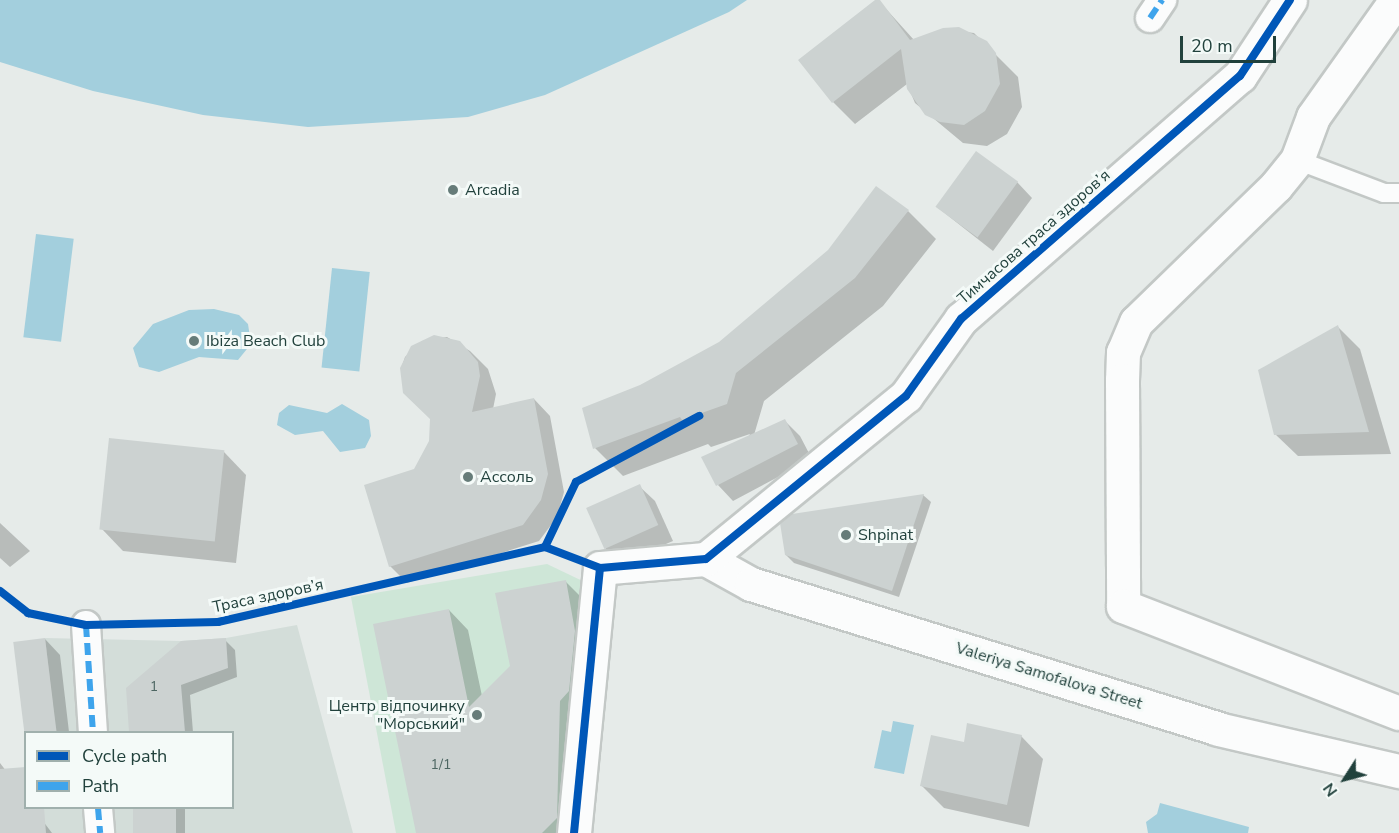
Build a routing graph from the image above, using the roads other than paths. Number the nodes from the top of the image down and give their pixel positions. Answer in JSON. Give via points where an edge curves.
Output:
{"nodes":[{"id":1,"x":1290,"y":0,"type":"edge"},
{"id":2,"x":1396,"y":0,"type":"edge"},
{"id":3,"x":1297,"y":160,"type":"junction"},
{"id":4,"x":1399,"y":193,"type":"edge"},
{"id":5,"x":706,"y":559,"type":"junction"},
{"id":6,"x":86,"y":626,"type":"dead end"},
{"id":7,"x":1399,"y":713,"type":"edge"},
{"id":8,"x":93,"y":731,"type":"edge"},
{"id":9,"x":1399,"y":771,"type":"edge"},
{"id":10,"x":98,"y":809,"type":"edge"},
{"id":11,"x":100,"y":833,"type":"edge"},
{"id":12,"x":574,"y":833,"type":"edge"}],
"edges":[{"from":1,"to":5,"type":"street","name":"Тимчасова траса здоров’я","via":[[1240,76],[962,319],[906,396]]},
{"from":2,"to":3,"type":"street","via":[[1313,117]]},
{"from":3,"to":4,"type":"lane","via":[[1383,193]]},
{"from":3,"to":7,"type":"street","via":[[1276,186],[1136,322],[1123,352],[1123,606]]},
{"from":5,"to":9,"type":"street","name":"Valeriya Samofalova Street","via":[[751,584],[1207,726]]},
{"from":5,"to":12,"type":"street","via":[[600,568]]},
{"from":6,"to":8,"type":"street"},
{"from":10,"to":11,"type":"street"}]}
